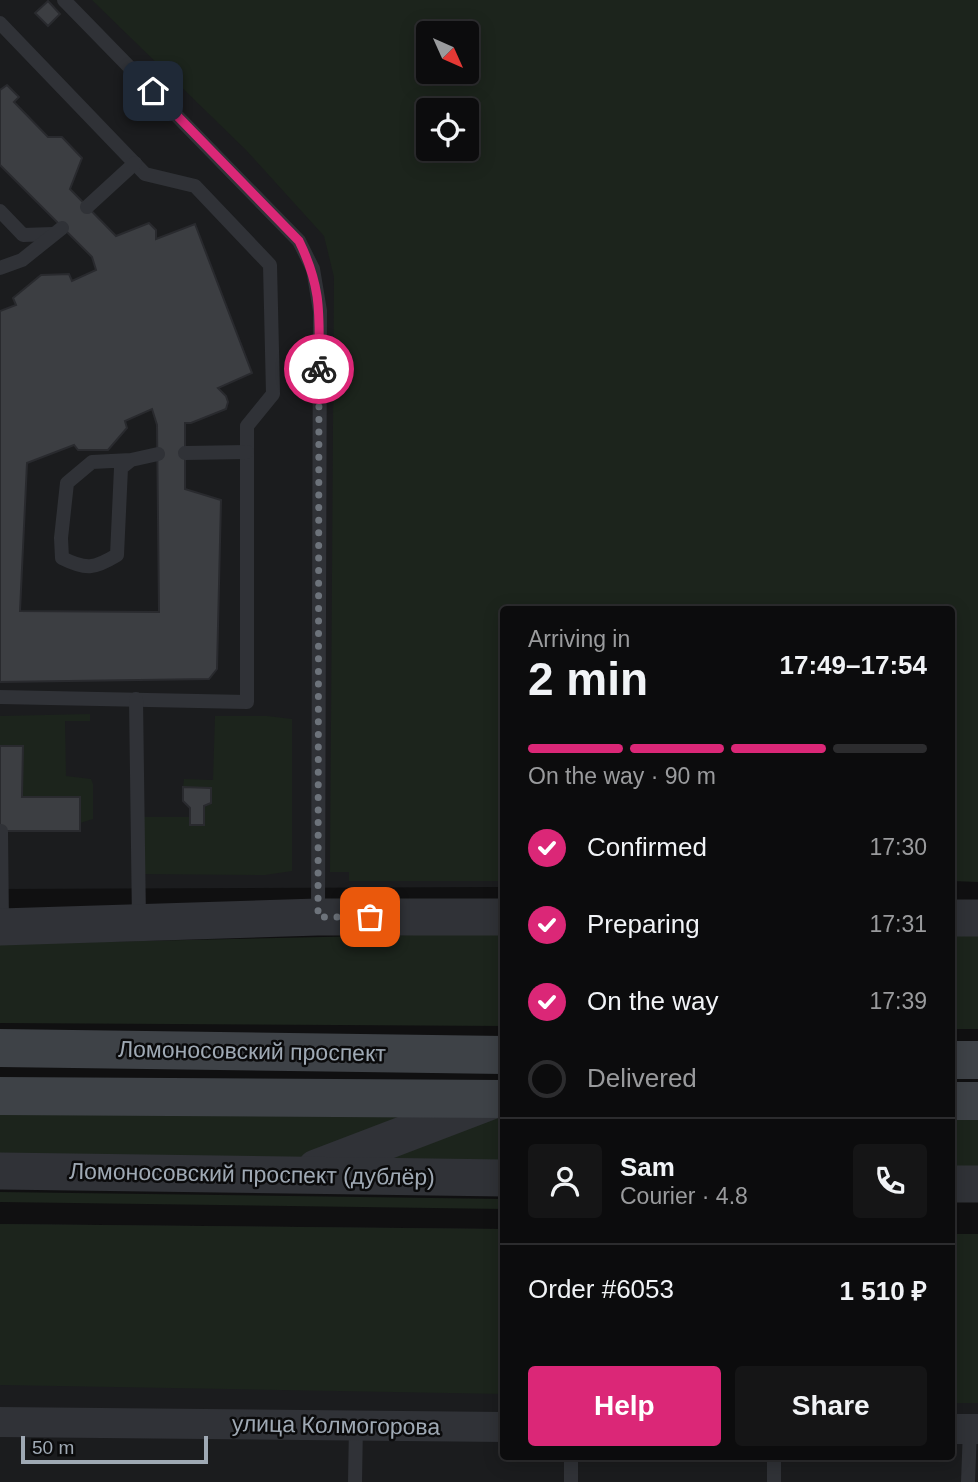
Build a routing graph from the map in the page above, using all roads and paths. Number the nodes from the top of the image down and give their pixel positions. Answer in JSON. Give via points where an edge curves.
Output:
{"nodes":[{"id":1,"x":64,"y":0,"type":"edge"},
{"id":2,"x":0,"y":23,"type":"edge"},
{"id":3,"x":135,"y":163,"type":"junction"},
{"id":4,"x":87,"y":207,"type":"dead end"},
{"id":5,"x":0,"y":211,"type":"edge"},
{"id":6,"x":0,"y":268,"type":"edge"},
{"id":7,"x":247,"y":452,"type":"junction"},
{"id":8,"x":185,"y":453,"type":"dead end"},
{"id":9,"x":158,"y":454,"type":"dead end"},
{"id":10,"x":131,"y":460,"type":"junction"},
{"id":11,"x":0,"y":697,"type":"edge"},
{"id":12,"x":136,"y":699,"type":"junction"},
{"id":13,"x":1,"y":831,"type":"edge"},
{"id":14,"x":318,"y":917,"type":"junction"},
{"id":15,"x":500,"y":917,"type":"edge"},
{"id":16,"x":955,"y":918,"type":"edge"},
{"id":17,"x":978,"y":918,"type":"edge"},
{"id":18,"x":139,"y":923,"type":"junction"},
{"id":19,"x":1,"y":926,"type":"edge"},
{"id":20,"x":0,"y":1048,"type":"edge"},
{"id":21,"x":500,"y":1055,"type":"edge"},
{"id":22,"x":955,"y":1060,"type":"edge"},
{"id":23,"x":978,"y":1060,"type":"edge"},
{"id":24,"x":0,"y":1096,"type":"edge"},
{"id":25,"x":500,"y":1099,"type":"edge"},
{"id":26,"x":500,"y":1100,"type":"edge"},
{"id":27,"x":955,"y":1101,"type":"edge"},
{"id":28,"x":978,"y":1101,"type":"edge"},
{"id":29,"x":0,"y":1171,"type":"edge"},
{"id":30,"x":299,"y":1175,"type":"junction"},
{"id":31,"x":500,"y":1178,"type":"edge"},
{"id":32,"x":955,"y":1184,"type":"edge"},
{"id":33,"x":978,"y":1184,"type":"edge"},
{"id":34,"x":0,"y":1422,"type":"edge"},
{"id":35,"x":356,"y":1425,"type":"junction"},
{"id":36,"x":500,"y":1427,"type":"edge"},
{"id":37,"x":967,"y":1429,"type":"edge"},
{"id":38,"x":571,"y":1460,"type":"edge"},
{"id":39,"x":775,"y":1460,"type":"edge"},
{"id":40,"x":355,"y":1482,"type":"edge"},
{"id":41,"x":571,"y":1482,"type":"edge"},
{"id":42,"x":774,"y":1482,"type":"edge"},
{"id":43,"x":968,"y":1482,"type":"edge"}],
"edges":[{"from":1,"to":14,"type":"lane","via":[[299,241],[313,269],[320,311]]},
{"from":2,"to":3,"type":"lane"},
{"from":3,"to":4,"type":"lane"},
{"from":3,"to":7,"type":"lane","via":[[145,174],[195,186],[270,265],[273,394],[247,426]]},
{"from":5,"to":6,"type":"lane","via":[[23,235],[58,231],[22,260]]},
{"from":7,"to":8,"type":"lane"},
{"from":7,"to":12,"type":"lane","via":[[247,702]]},
{"from":9,"to":10,"type":"lane"},
{"from":10,"to":10,"type":"lane","via":[[121,468],[117,555],[100,565],[81,567],[62,558],[66,482],[92,462]]},
{"from":11,"to":12,"type":"lane"},
{"from":12,"to":18,"type":"lane"},
{"from":13,"to":19,"type":"lane"},
{"from":14,"to":15,"type":"street"},
{"from":14,"to":18,"type":"street"},
{"from":16,"to":17,"type":"street"},
{"from":18,"to":19,"type":"street"},
{"from":20,"to":21,"type":"main road","name":"Ломоносовский проспект"},
{"from":22,"to":23,"type":"main road"},
{"from":24,"to":25,"type":"main road","name":"Ломоносовский проспект"},
{"from":26,"to":30,"type":"street"},
{"from":27,"to":28,"type":"main road"},
{"from":29,"to":30,"type":"street","name":"Ломоносовский проспект (дублёр)"},
{"from":30,"to":31,"type":"street","name":"Ломоносовский проспект (дублёр)"},
{"from":32,"to":33,"type":"street"},
{"from":34,"to":35,"type":"street","name":"улица Колмогорова"},
{"from":35,"to":36,"type":"street","name":"улица Колмогорова"},
{"from":35,"to":40,"type":"lane"},
{"from":37,"to":43,"type":"lane"},
{"from":38,"to":41,"type":"lane"},
{"from":39,"to":42,"type":"lane"}]}
